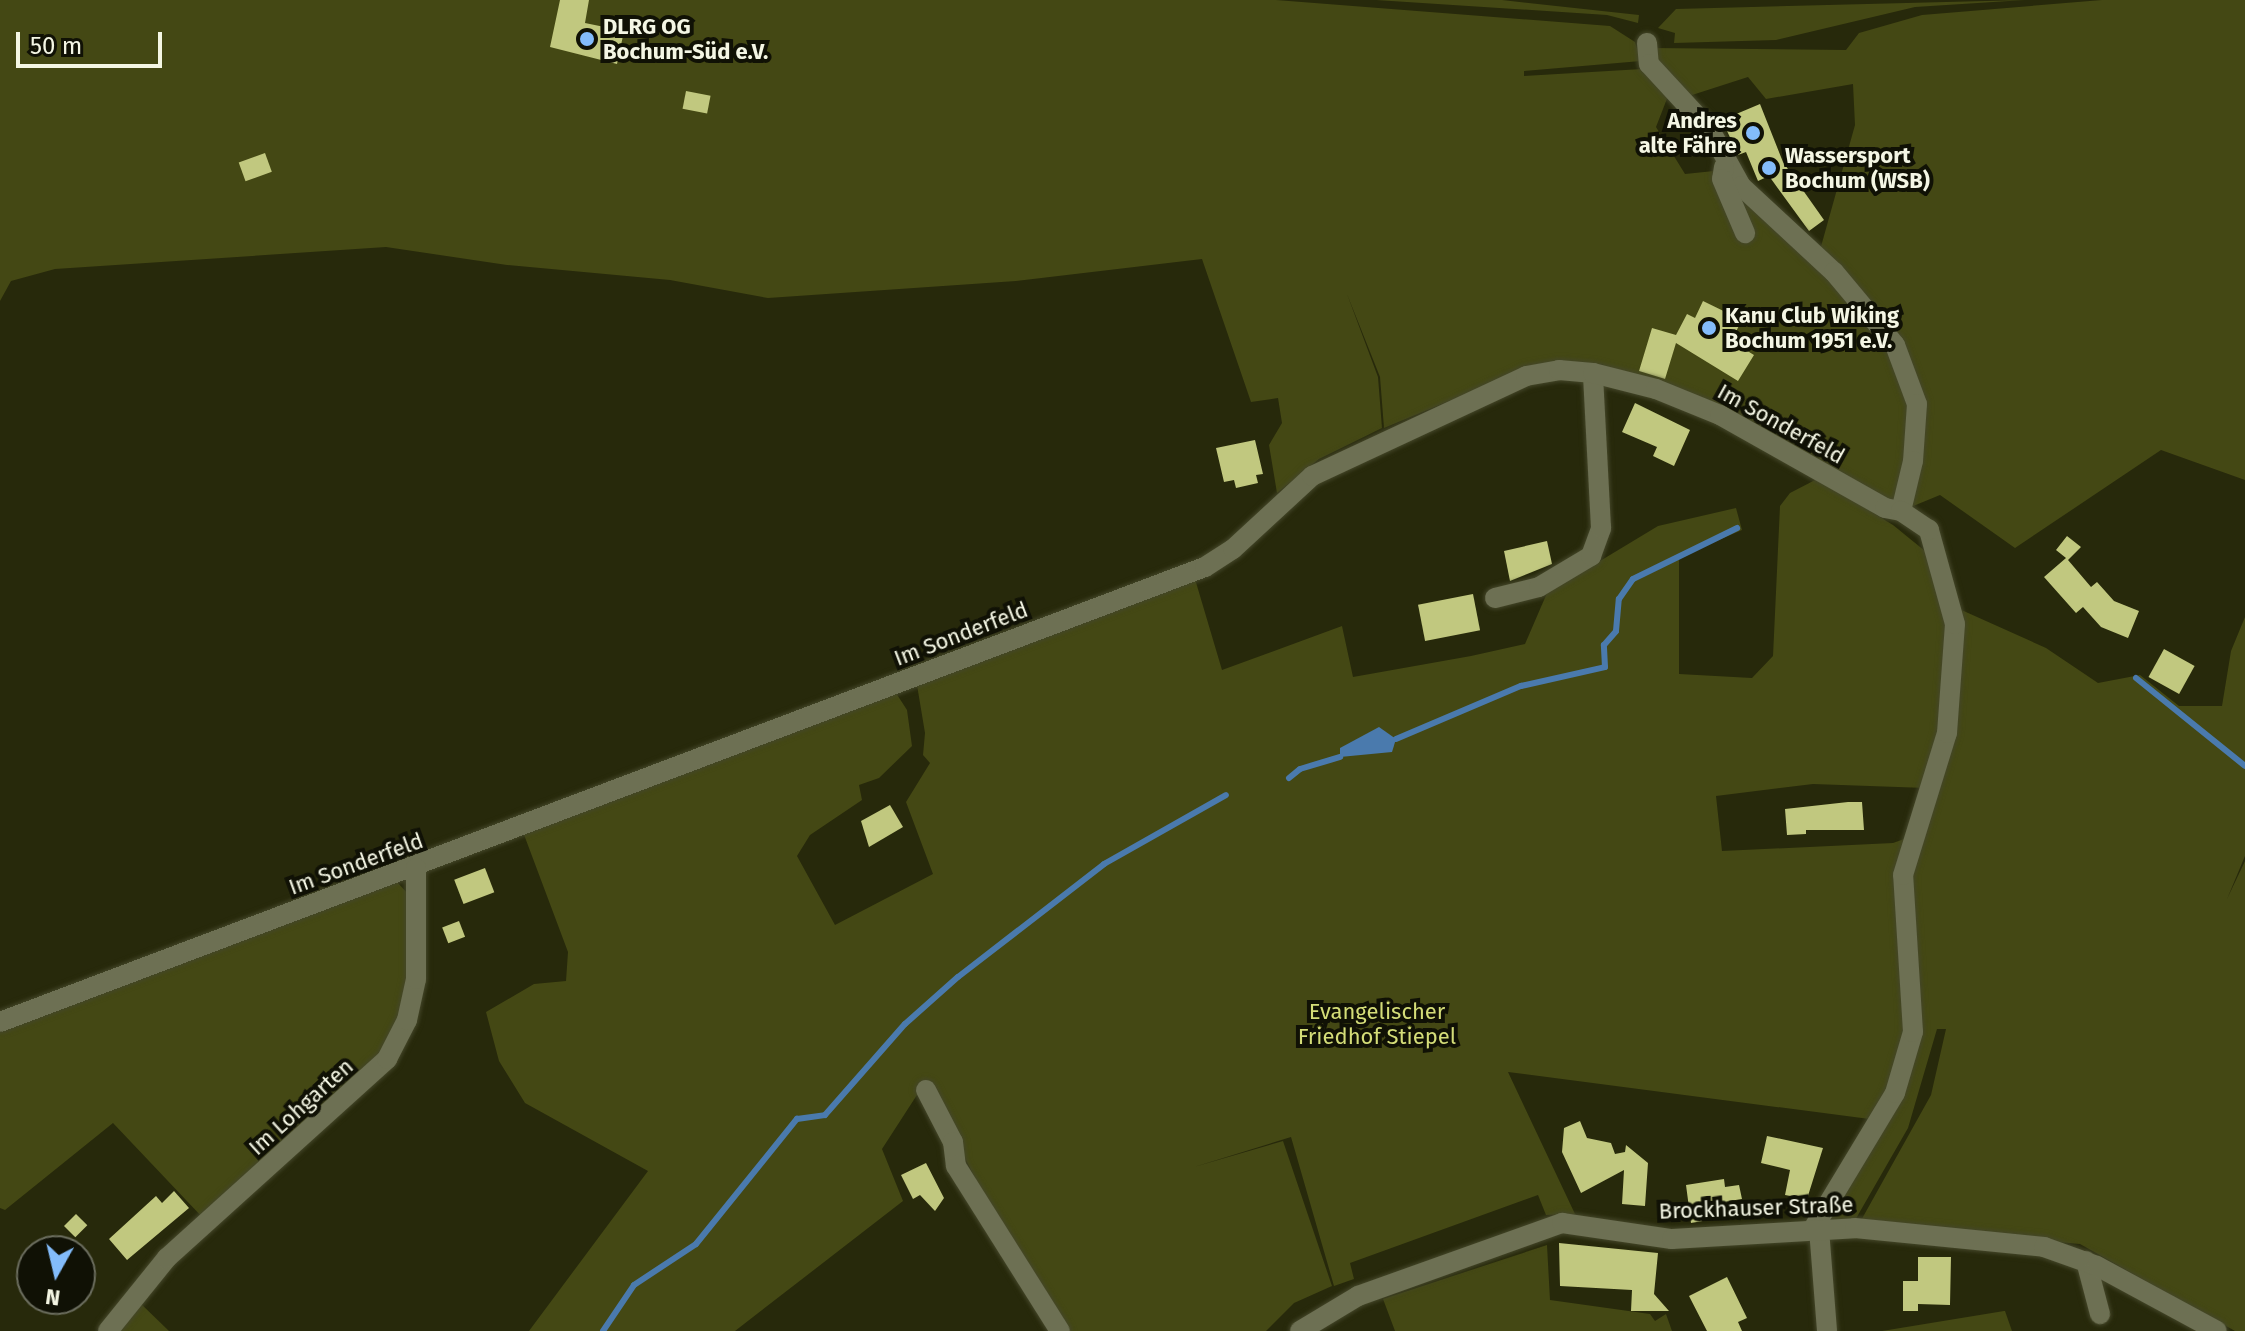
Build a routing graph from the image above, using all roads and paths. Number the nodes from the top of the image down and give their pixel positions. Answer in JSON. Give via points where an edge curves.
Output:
{"nodes":[{"id":1,"x":1647,"y":43,"type":"dead end"},
{"id":2,"x":1725,"y":163,"type":"junction"},
{"id":3,"x":1745,"y":233,"type":"dead end"},
{"id":4,"x":1593,"y":373,"type":"junction"},
{"id":5,"x":1901,"y":511,"type":"junction"},
{"id":6,"x":1495,"y":598,"type":"dead end"},
{"id":7,"x":416,"y":868,"type":"junction"},
{"id":8,"x":0,"y":1022,"type":"edge"},
{"id":9,"x":926,"y":1090,"type":"dead end"},
{"id":10,"x":1816,"y":1229,"type":"junction"},
{"id":11,"x":2086,"y":1261,"type":"junction"},
{"id":12,"x":2100,"y":1314,"type":"dead end"},
{"id":13,"x":108,"y":1331,"type":"edge"},
{"id":14,"x":1060,"y":1331,"type":"edge"},
{"id":15,"x":1300,"y":1331,"type":"edge"},
{"id":16,"x":1827,"y":1331,"type":"edge"},
{"id":17,"x":2217,"y":1331,"type":"edge"}],
"edges":[{"from":1,"to":2,"type":"street","via":[[1649,64],[1710,130]]},
{"from":2,"to":3,"type":"street","via":[[1722,179]]},
{"from":2,"to":5,"type":"street","via":[[1741,186],[1877,318],[1907,368],[1917,404],[1913,461]]},
{"from":4,"to":5,"type":"street","name":"Im Sonderfeld","via":[[1656,389],[1720,415],[1885,508]]},
{"from":4,"to":6,"type":"street","via":[[1601,528],[1591,556],[1539,587]]},
{"from":4,"to":7,"type":"street","name":"Im Sonderfeld","via":[[1559,370],[1526,376],[1355,452],[1312,476],[1233,549],[1205,567]]},
{"from":5,"to":10,"type":"street","name":"Im Sonderfeld","via":[[1929,530],[1955,624],[1947,733],[1903,875],[1913,1032],[1895,1093]]},
{"from":7,"to":8,"type":"street","name":"Im Sonderfeld"},
{"from":7,"to":13,"type":"street","name":"Im Lohgarten","via":[[416,979],[407,1020],[387,1059],[205,1223],[132,1296]]},
{"from":9,"to":14,"type":"street","via":[[953,1142],[956,1166]]},
{"from":10,"to":11,"type":"street","name":"Brockhauser Straße","via":[[2023,1244]]},
{"from":10,"to":15,"type":"street","name":"Brockhauser Straße","via":[[1672,1239],[1551,1225],[1358,1296]]},
{"from":10,"to":16,"type":"street"},
{"from":11,"to":12,"type":"street"},
{"from":11,"to":17,"type":"street","name":"Brockhauser Straße"}]}
